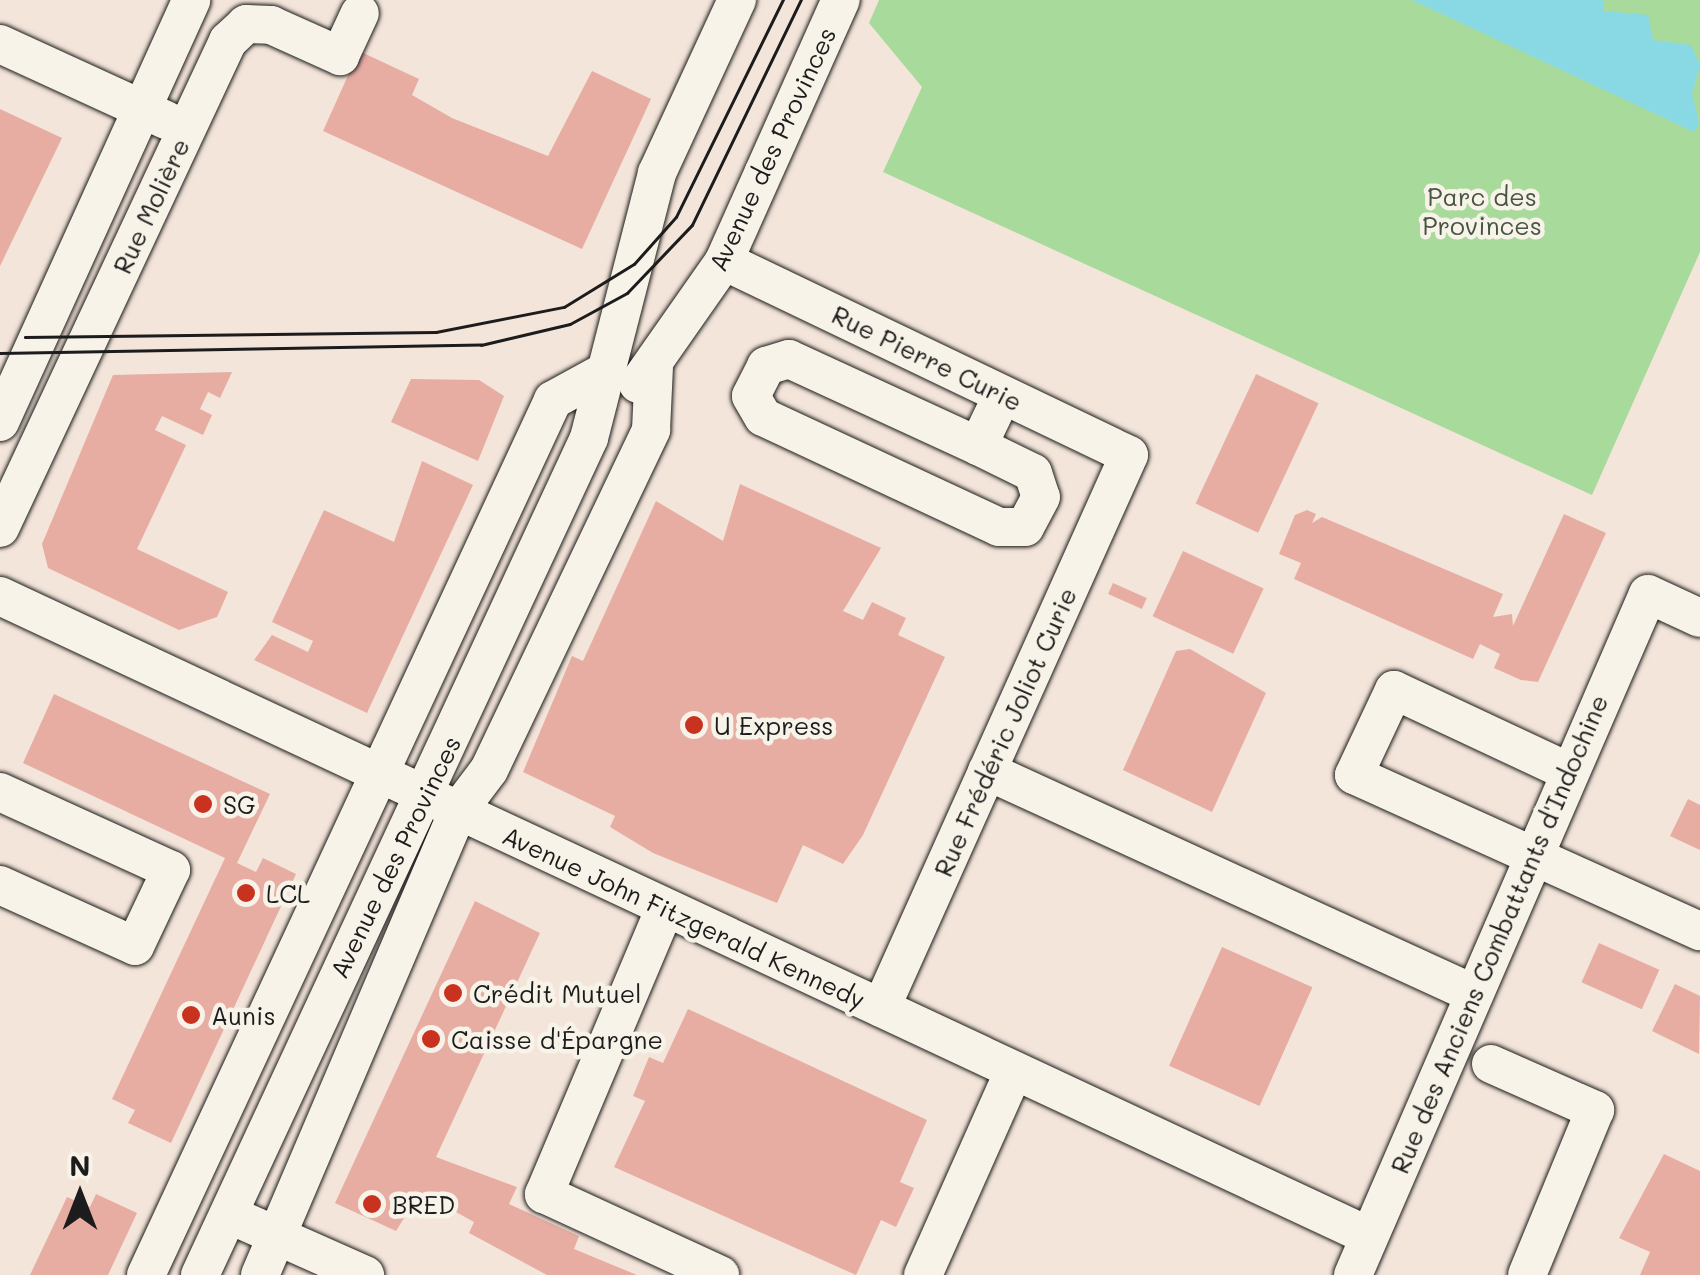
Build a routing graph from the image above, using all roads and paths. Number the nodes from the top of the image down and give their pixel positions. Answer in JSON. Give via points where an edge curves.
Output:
{"nodes":[{"id":1,"x":191,"y":0,"type":"edge"},
{"id":2,"x":737,"y":0,"type":"edge"},
{"id":3,"x":841,"y":0,"type":"edge"},
{"id":4,"x":360,"y":13,"type":"dead end"},
{"id":5,"x":0,"y":44,"type":"edge"},
{"id":6,"x":144,"y":110,"type":"junction"},
{"id":7,"x":186,"y":129,"type":"junction"},
{"id":8,"x":724,"y":261,"type":"junction"},
{"id":9,"x":820,"y":305,"type":"junction"},
{"id":10,"x":795,"y":362,"type":"junction"},
{"id":11,"x":654,"y":366,"type":"junction"},
{"id":12,"x":606,"y":371,"type":"junction"},
{"id":13,"x":1002,"y":396,"type":"junction"},
{"id":14,"x":0,"y":422,"type":"edge"},
{"id":15,"x":588,"y":438,"type":"junction"},
{"id":16,"x":978,"y":446,"type":"junction"},
{"id":17,"x":1129,"y":455,"type":"joint"},
{"id":18,"x":0,"y":528,"type":"edge"},
{"id":19,"x":0,"y":596,"type":"edge"},
{"id":20,"x":1700,"y":618,"type":"edge"},
{"id":21,"x":987,"y":771,"type":"junction"},
{"id":22,"x":1567,"y":771,"type":"junction"},
{"id":23,"x":383,"y":776,"type":"junction"},
{"id":24,"x":0,"y":792,"type":"edge"},
{"id":25,"x":420,"y":793,"type":"junction"},
{"id":26,"x":458,"y":811,"type":"junction"},
{"id":27,"x":1536,"y":855,"type":"junction"},
{"id":28,"x":0,"y":885,"type":"edge"},
{"id":29,"x":665,"y":908,"type":"junction"},
{"id":30,"x":1700,"y":931,"type":"edge"},
{"id":31,"x":1474,"y":994,"type":"junction"},
{"id":32,"x":880,"y":1008,"type":"junction"},
{"id":33,"x":1491,"y":1064,"type":"dead end"},
{"id":34,"x":1014,"y":1071,"type":"junction"},
{"id":35,"x":230,"y":1214,"type":"junction"},
{"id":36,"x":1369,"y":1236,"type":"junction"},
{"id":37,"x":280,"y":1238,"type":"junction"},
{"id":38,"x":146,"y":1275,"type":"edge"},
{"id":39,"x":200,"y":1275,"type":"edge"},
{"id":40,"x":260,"y":1275,"type":"edge"},
{"id":41,"x":364,"y":1275,"type":"edge"},
{"id":42,"x":720,"y":1275,"type":"edge"},
{"id":43,"x":922,"y":1275,"type":"edge"},
{"id":44,"x":1353,"y":1275,"type":"edge"},
{"id":45,"x":1528,"y":1275,"type":"edge"}],
"edges":[{"from":1,"to":6,"type":"street","name":"Rue Molière"},
{"from":2,"to":12,"type":"street","name":"Avenue des Provinces","via":[[657,173]]},
{"from":3,"to":8,"type":"street","name":"Avenue des Provinces"},
{"from":4,"to":7,"type":"street","name":"Rue Molière","via":[[340,56],[271,25],[246,24],[228,41]]},
{"from":5,"to":6,"type":"street"},
{"from":6,"to":7,"type":"street"},
{"from":6,"to":14,"type":"street","name":"Rue Molière"},
{"from":7,"to":18,"type":"street","name":"Rue Molière"},
{"from":8,"to":9,"type":"street","name":"Rue Pierre Curie"},
{"from":8,"to":11,"type":"street","name":"Avenue des Provinces"},
{"from":9,"to":10,"type":"street"},
{"from":9,"to":13,"type":"street","name":"Rue Pierre Curie"},
{"from":10,"to":16,"type":"street"},
{"from":10,"to":16,"type":"street","via":[[766,366],[752,396],[764,417],[999,528],[1025,527],[1042,497],[1033,473]]},
{"from":11,"to":15,"type":"street","name":"Avenue des Provinces"},
{"from":11,"to":26,"type":"street","via":[[650,430],[489,770]]},
{"from":12,"to":15,"type":"street","name":"Avenue des Provinces"},
{"from":12,"to":23,"type":"street","via":[[552,400]]},
{"from":13,"to":16,"type":"street"},
{"from":13,"to":17,"type":"street","name":"Rue Pierre Curie"},
{"from":15,"to":25,"type":"street","name":"Avenue des Provinces"},
{"from":17,"to":21,"type":"street","name":"Rue Frédéric Joliot Curie"},
{"from":19,"to":23,"type":"street","name":"Avenue John Fitzgerald Kennedy"},
{"from":20,"to":22,"type":"street","name":"Rue des Anciens Combattants d'Indochine","via":[[1648,594]]},
{"from":21,"to":31,"type":"street"},
{"from":21,"to":32,"type":"street","name":"Rue Frédéric Joliot Curie"},
{"from":22,"to":27,"type":"street","name":"Rue des Anciens Combattants d'Indochine"},
{"from":22,"to":27,"type":"street","via":[[1394,690],[1354,775]]},
{"from":23,"to":25,"type":"street","name":"Avenue John Fitzgerald Kennedy"},
{"from":23,"to":38,"type":"street"},
{"from":24,"to":28,"type":"street","via":[[171,870],[136,946]]},
{"from":25,"to":26,"type":"street","name":"Avenue John Fitzgerald Kennedy"},
{"from":25,"to":35,"type":"street","name":"Avenue des Provinces"},
{"from":26,"to":29,"type":"street","name":"Avenue John Fitzgerald Kennedy"},
{"from":26,"to":37,"type":"street"},
{"from":27,"to":30,"type":"street"},
{"from":27,"to":31,"type":"street","name":"Rue des Anciens Combattants d'Indochine"},
{"from":29,"to":32,"type":"street","name":"Avenue John Fitzgerald Kennedy"},
{"from":29,"to":42,"type":"street","via":[[544,1194]]},
{"from":31,"to":36,"type":"street","name":"Rue des Anciens Combattants d'Indochine"},
{"from":32,"to":34,"type":"street","name":"Avenue John Fitzgerald Kennedy"},
{"from":33,"to":45,"type":"street","via":[[1595,1110]]},
{"from":34,"to":36,"type":"street","name":"Avenue John Fitzgerald Kennedy"},
{"from":34,"to":43,"type":"street"},
{"from":35,"to":37,"type":"street"},
{"from":35,"to":39,"type":"street","name":"Avenue des Provinces"},
{"from":36,"to":44,"type":"street","name":"Rue des Anciens Combattants d'Indochine"},
{"from":37,"to":40,"type":"street"},
{"from":37,"to":41,"type":"street"}]}
